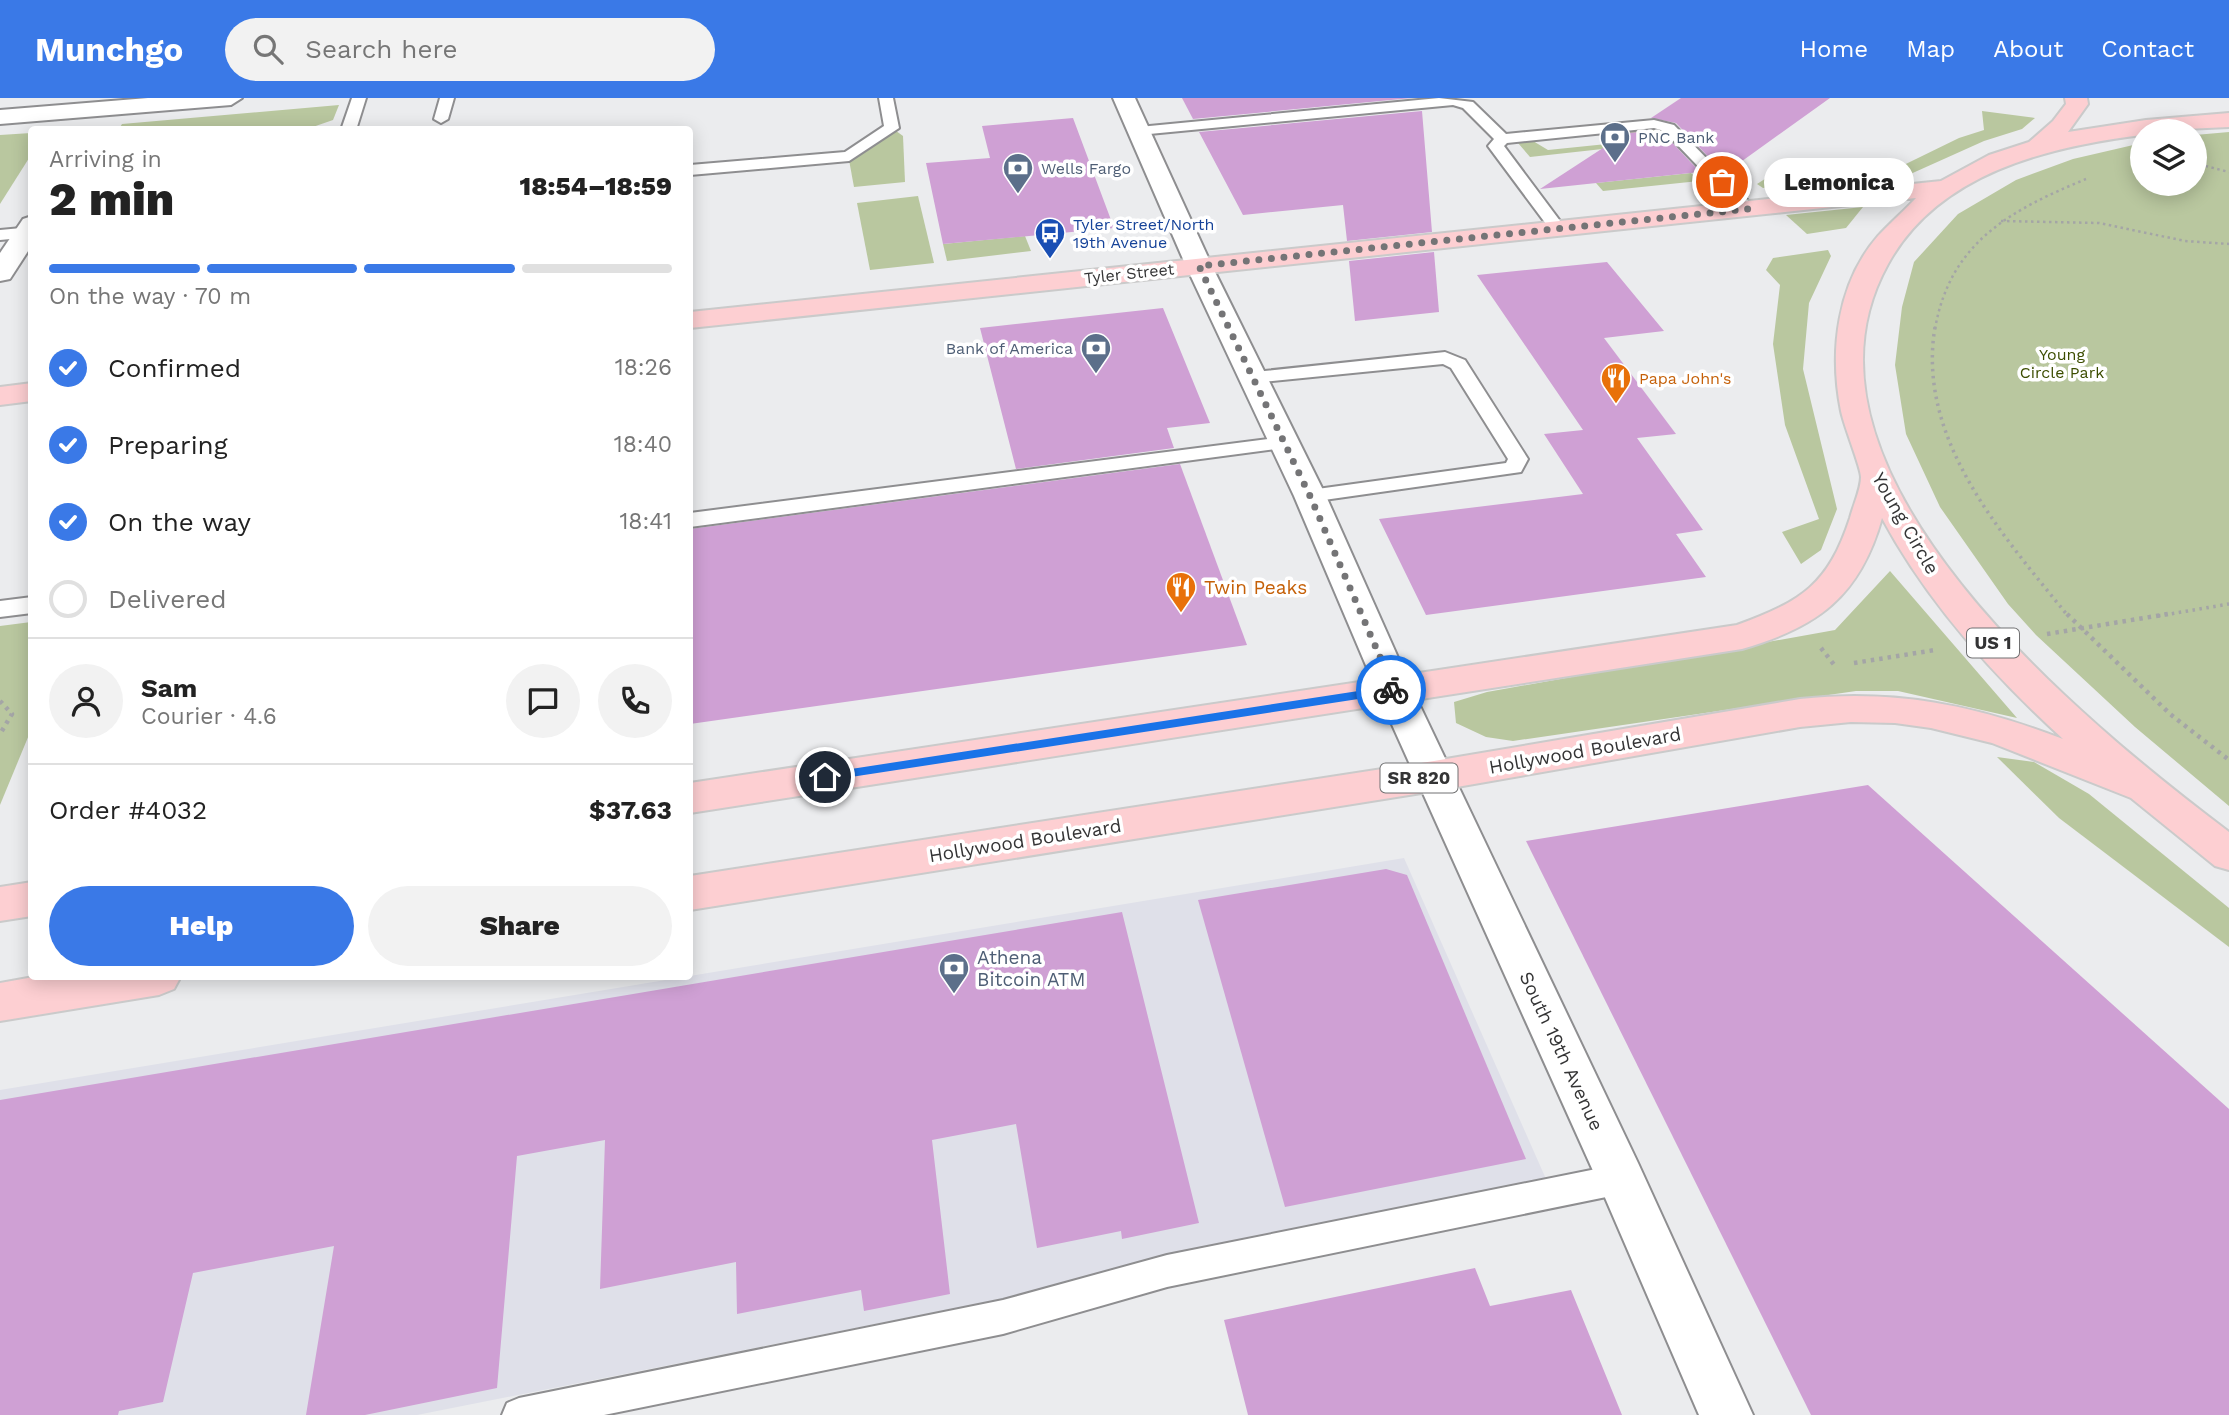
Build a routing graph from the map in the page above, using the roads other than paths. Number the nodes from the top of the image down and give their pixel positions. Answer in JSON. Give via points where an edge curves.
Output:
{"nodes":[{"id":1,"x":231,"y":98,"type":"edge"},
{"id":2,"x":359,"y":98,"type":"edge"},
{"id":3,"x":447,"y":98,"type":"edge"},
{"id":4,"x":886,"y":98,"type":"edge"},
{"id":5,"x":1124,"y":98,"type":"edge"},
{"id":6,"x":2076,"y":98,"type":"edge"},
{"id":7,"x":107,"y":103,"type":"edge"},
{"id":8,"x":0,"y":117,"type":"edge"},
{"id":9,"x":441,"y":119,"type":"dead end"},
{"id":10,"x":2229,"y":120,"type":"edge"},
{"id":11,"x":93,"y":126,"type":"edge"},
{"id":12,"x":349,"y":126,"type":"edge"},
{"id":13,"x":1139,"y":131,"type":"junction"},
{"id":14,"x":1502,"y":139,"type":"junction"},
{"id":15,"x":2037,"y":147,"type":"junction"},
{"id":16,"x":693,"y":170,"type":"edge"},
{"id":17,"x":1945,"y":188,"type":"junction"},
{"id":18,"x":1748,"y":209,"type":"junction"},
{"id":19,"x":1559,"y":229,"type":"junction"},
{"id":20,"x":22,"y":231,"type":"edge"},
{"id":21,"x":1199,"y":266,"type":"junction"},
{"id":22,"x":0,"y":273,"type":"edge"},
{"id":23,"x":693,"y":320,"type":"edge"},
{"id":24,"x":1252,"y":377,"type":"junction"},
{"id":25,"x":28,"y":392,"type":"edge"},
{"id":26,"x":0,"y":396,"type":"edge"},
{"id":27,"x":1284,"y":443,"type":"junction"},
{"id":28,"x":1877,"y":476,"type":"junction"},
{"id":29,"x":1310,"y":496,"type":"junction"},
{"id":30,"x":693,"y":520,"type":"edge"},
{"id":31,"x":28,"y":606,"type":"edge"},
{"id":32,"x":0,"y":609,"type":"edge"},
{"id":33,"x":1394,"y":689,"type":"junction"},
{"id":34,"x":1433,"y":776,"type":"junction"},
{"id":35,"x":2139,"y":786,"type":"junction"},
{"id":36,"x":693,"y":798,"type":"edge"},
{"id":37,"x":2229,"y":854,"type":"edge"},
{"id":38,"x":693,"y":893,"type":"edge"},
{"id":39,"x":28,"y":900,"type":"edge"},
{"id":40,"x":0,"y":904,"type":"edge"},
{"id":41,"x":135,"y":980,"type":"edge"},
{"id":42,"x":0,"y":1002,"type":"edge"},
{"id":43,"x":1621,"y":1179,"type":"junction"},
{"id":44,"x":519,"y":1415,"type":"edge"},
{"id":45,"x":1726,"y":1415,"type":"edge"}],
"edges":[{"from":1,"to":7,"type":"street"},
{"from":2,"to":12,"type":"lane"},
{"from":3,"to":9,"type":"lane"},
{"from":4,"to":16,"type":"lane","via":[[892,128],[849,156]]},
{"from":5,"to":13,"type":"street","name":"South 19th Avenue"},
{"from":6,"to":15,"type":"main road","number":"US 1","via":[[2077,104],[2062,126]]},
{"from":7,"to":8,"type":"street"},
{"from":7,"to":11,"type":"street"},
{"from":10,"to":15,"type":"main road","name":"Young Circle","via":[[2139,129]]},
{"from":13,"to":14,"type":"lane","via":[[1453,102],[1468,106]]},
{"from":13,"to":21,"type":"street","name":"South 19th Avenue"},
{"from":14,"to":18,"type":"lane","via":[[1654,124],[1669,128]]},
{"from":14,"to":19,"type":"lane","via":[[1496,146]]},
{"from":15,"to":17,"type":"main road","name":"Young Circle","number":"US 1","via":[[2005,157]]},
{"from":17,"to":18,"type":"main road","name":"Tyler Street"},
{"from":17,"to":28,"type":"main road","name":"Young Circle","number":"US 1","via":[[1890,235],[1863,279],[1853,307],[1852,400]]},
{"from":18,"to":19,"type":"main road","name":"Tyler Street"},
{"from":19,"to":21,"type":"main road","name":"Tyler Street"},
{"from":20,"to":22,"type":"street"},
{"from":21,"to":23,"type":"main road","name":"Tyler Street"},
{"from":21,"to":24,"type":"street","name":"South 19th Avenue"},
{"from":24,"to":27,"type":"street","name":"South 19th Avenue"},
{"from":24,"to":29,"type":"lane","via":[[1445,358],[1458,364],[1518,459],[1514,468]]},
{"from":25,"to":26,"type":"main road"},
{"from":27,"to":29,"type":"street","name":"South 19th Avenue"},
{"from":27,"to":30,"type":"lane"},
{"from":28,"to":33,"type":"main road","via":[[1852,562],[1829,595],[1786,622],[1679,648]]},
{"from":28,"to":35,"type":"main road","name":"Young Circle","number":"US 1","via":[[1937,578],[2026,681]]},
{"from":29,"to":33,"type":"street","name":"South 19th Avenue"},
{"from":31,"to":32,"type":"lane"},
{"from":33,"to":34,"type":"street","name":"South 19th Avenue"},
{"from":33,"to":36,"type":"main road"},
{"from":34,"to":35,"type":"main road","name":"Hollywood Boulevard","number":"SR 820","via":[[1800,713],[1859,708],[1918,713],[1990,729]]},
{"from":34,"to":38,"type":"main road","name":"Hollywood Boulevard","number":"SR 820"},
{"from":34,"to":43,"type":"street","name":"South 19th Avenue"},
{"from":35,"to":37,"type":"main road","name":"Young Circle","number":"US 1"},
{"from":39,"to":40,"type":"main road"},
{"from":41,"to":42,"type":"main road"},
{"from":43,"to":44,"type":"lane","via":[[1167,1271],[1003,1317]]},
{"from":43,"to":45,"type":"street","name":"South 19th Avenue"}]}
